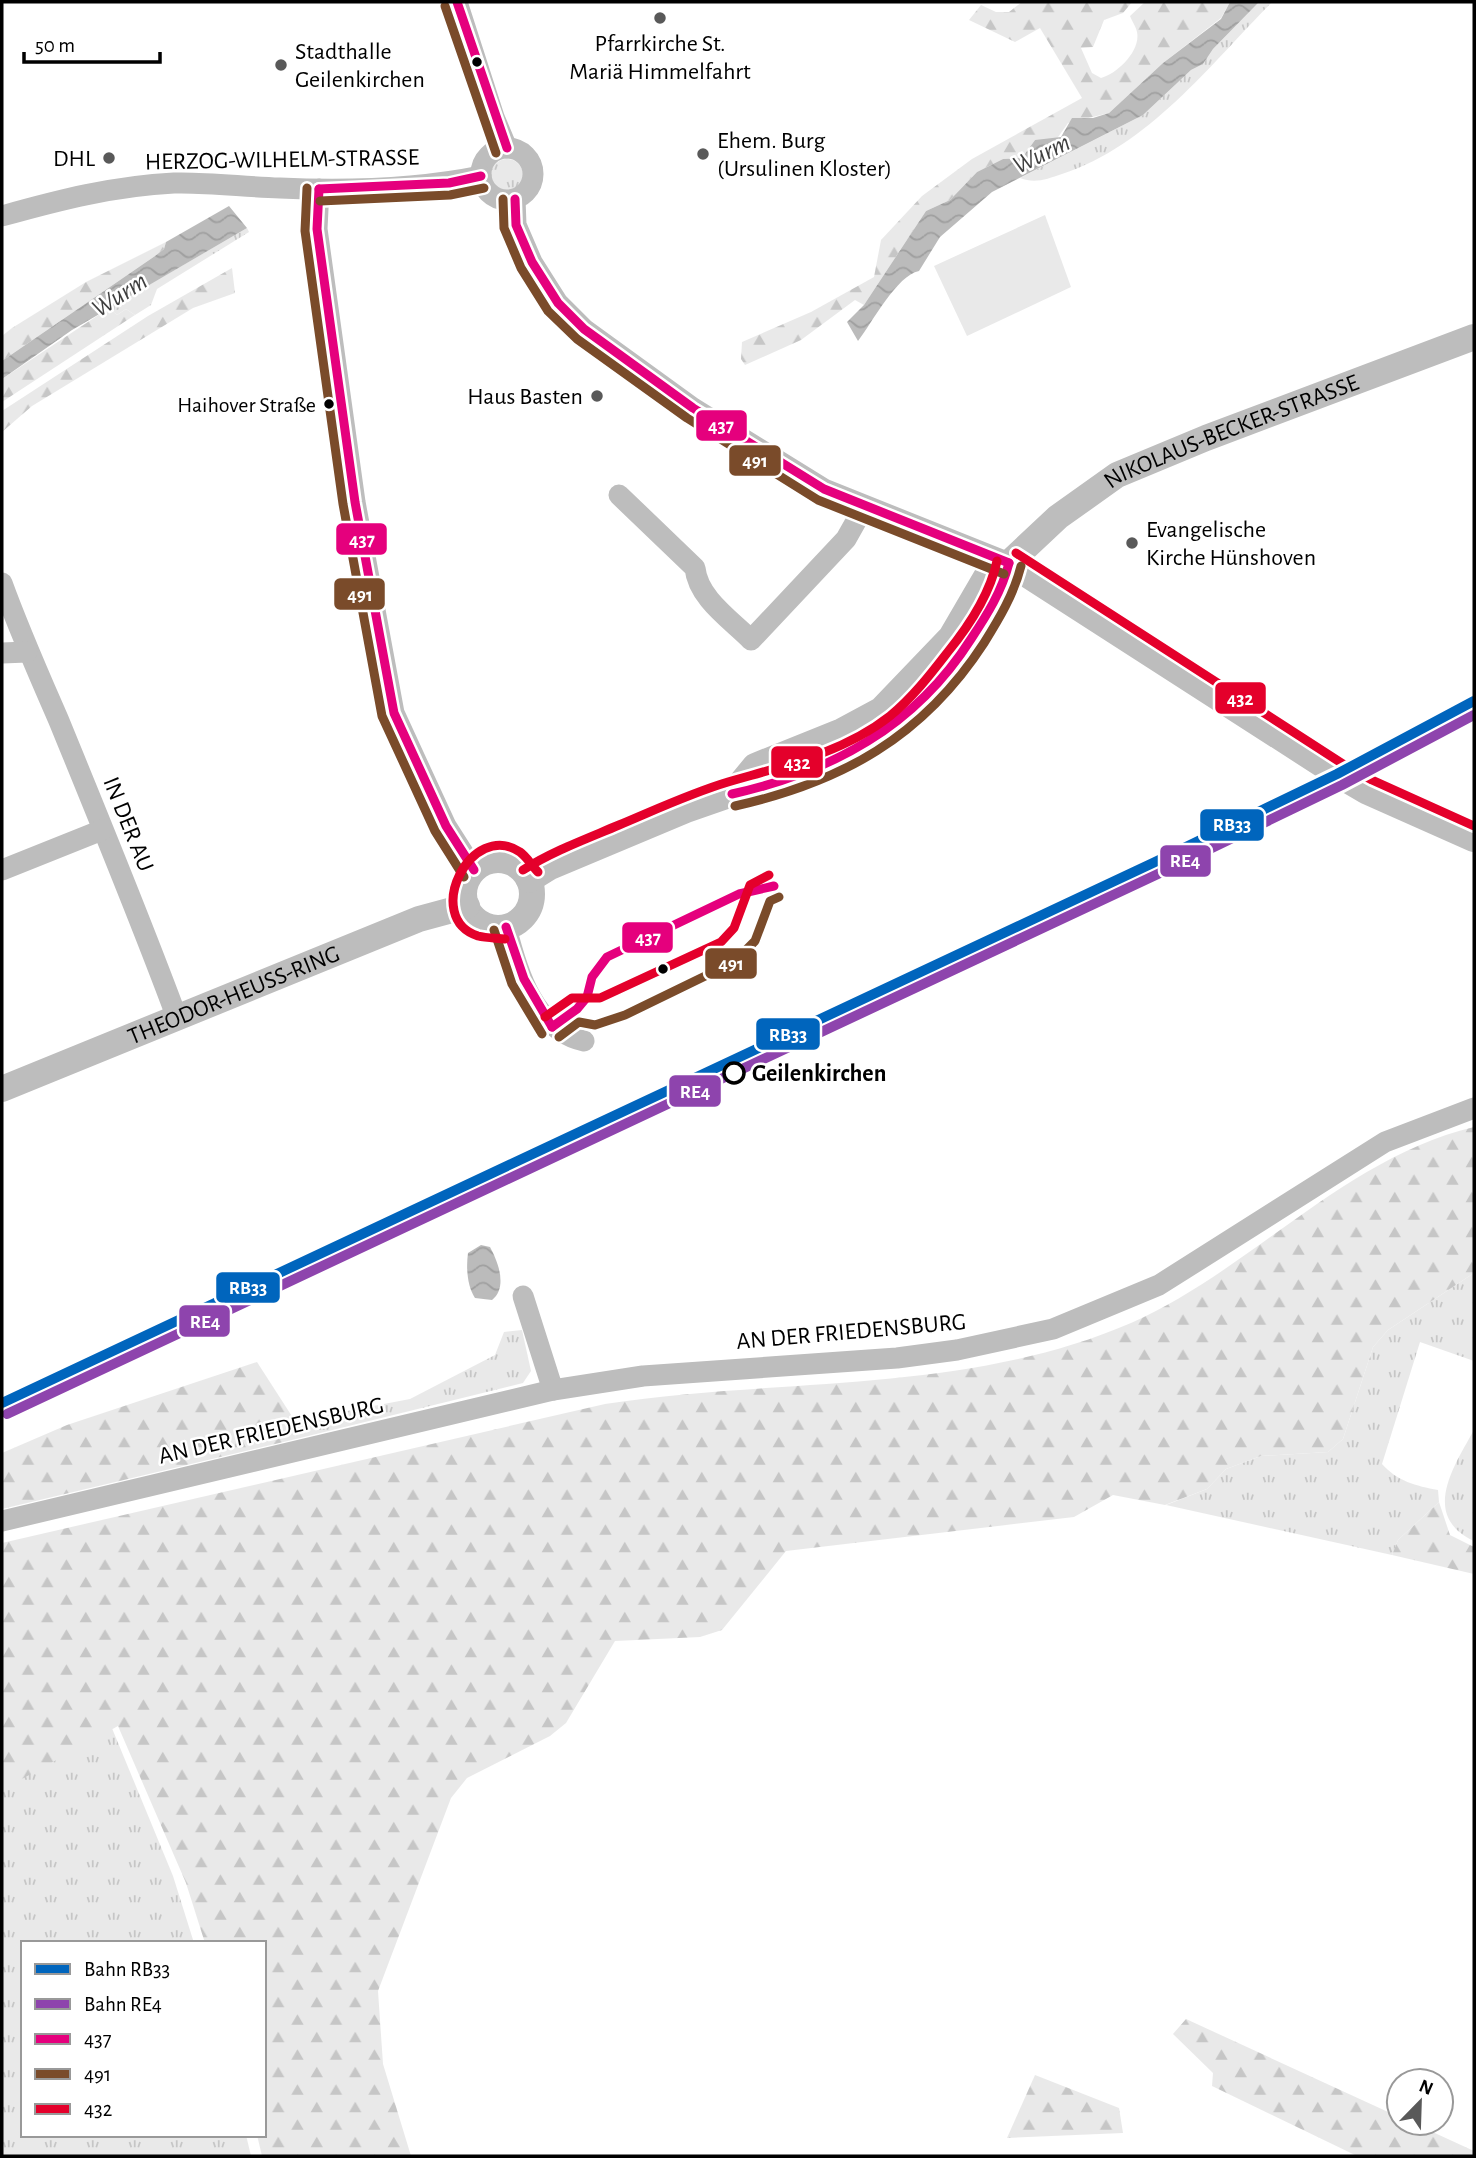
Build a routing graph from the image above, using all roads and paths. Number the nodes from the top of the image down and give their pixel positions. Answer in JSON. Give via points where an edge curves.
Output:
{"nodes":[{"id":1,"x":457,"y":2,"type":"edge"},
{"id":2,"x":507,"y":148,"type":"junction"},
{"id":3,"x":481,"y":176,"type":"junction"},
{"id":4,"x":319,"y":189,"type":"junction"},
{"id":5,"x":515,"y":199,"type":"junction"},
{"id":6,"x":2,"y":216,"type":"edge"},
{"id":7,"x":1474,"y":337,"type":"edge"},
{"id":8,"x":619,"y":495,"type":"dead end"},
{"id":9,"x":864,"y":507,"type":"junction"},
{"id":10,"x":1009,"y":564,"type":"junction"},
{"id":11,"x":2,"y":583,"type":"edge"},
{"id":12,"x":27,"y":652,"type":"junction"},
{"id":13,"x":2,"y":653,"type":"edge"},
{"id":14,"x":102,"y":830,"type":"junction"},
{"id":15,"x":1474,"y":839,"type":"edge"},
{"id":16,"x":2,"y":870,"type":"edge"},
{"id":17,"x":474,"y":870,"type":"junction"},
{"id":18,"x":529,"y":880,"type":"junction"},
{"id":19,"x":467,"y":906,"type":"junction"},
{"id":20,"x":506,"y":927,"type":"junction"},
{"id":21,"x":177,"y":1018,"type":"junction"},
{"id":22,"x":584,"y":1041,"type":"dead end"},
{"id":23,"x":2,"y":1089,"type":"edge"},
{"id":24,"x":1474,"y":1108,"type":"edge"},
{"id":25,"x":523,"y":1296,"type":"dead end"},
{"id":26,"x":553,"y":1390,"type":"junction"},
{"id":27,"x":2,"y":1521,"type":"edge"}],
"edges":[{"from":1,"to":2,"type":"street"},
{"from":2,"to":3,"type":"street","via":[[485,160]]},
{"from":2,"to":5,"type":"street","via":[[527,156],[533,170],[531,185]]},
{"from":3,"to":4,"type":"street","name":"HERZOG-WILHELM-STRASSE","via":[[449,183]]},
{"from":3,"to":5,"type":"street","via":[[493,195]]},
{"from":4,"to":6,"type":"street","name":"HERZOG-WILHELM-STRASSE","via":[[189,183],[138,186],[78,194]]},
{"from":4,"to":17,"type":"street","via":[[317,229],[355,502],[394,713],[446,826]]},
{"from":5,"to":9,"type":"street","via":[[519,235],[548,289],[568,314],[693,408],[813,482]]},
{"from":7,"to":10,"type":"main road","name":"NIKOLAUS-BECKER-STRASSE","via":[[1117,475],[1058,517]]},
{"from":8,"to":9,"type":"street","via":[[695,568],[696,583],[705,595],[751,640],[846,539]]},
{"from":9,"to":10,"type":"street"},
{"from":10,"to":15,"type":"main road","via":[[1336,774]]},
{"from":10,"to":18,"type":"main road","via":[[1004,587],[968,647],[897,726],[860,749],[786,781],[732,794],[550,867]]},
{"from":11,"to":12,"type":"street","name":"IN DER AU"},
{"from":12,"to":13,"type":"street"},
{"from":12,"to":14,"type":"street","name":"IN DER AU"},
{"from":14,"to":16,"type":"street"},
{"from":14,"to":21,"type":"street","name":"IN DER AU"},
{"from":17,"to":18,"type":"main road","via":[[488,862],[504,861],[519,867]]},
{"from":17,"to":19,"type":"main road","via":[[466,883]]},
{"from":18,"to":20,"type":"main road","via":[[532,897],[526,912]]},
{"from":19,"to":20,"type":"main road","via":[[487,925]]},
{"from":19,"to":21,"type":"main road","name":"THEODOR-HEUSS-RING","via":[[419,919]]},
{"from":20,"to":22,"type":"street","via":[[514,960],[532,999],[552,1027]]},
{"from":21,"to":23,"type":"main road","name":"THEODOR-HEUSS-RING"},
{"from":24,"to":26,"type":"street","name":"AN DER FRIEDENSBURG","via":[[1385,1142],[1159,1285],[1053,1329],[897,1358],[643,1376]]},
{"from":25,"to":26,"type":"street"},
{"from":26,"to":27,"type":"street","name":"AN DER FRIEDENSBURG"}]}
